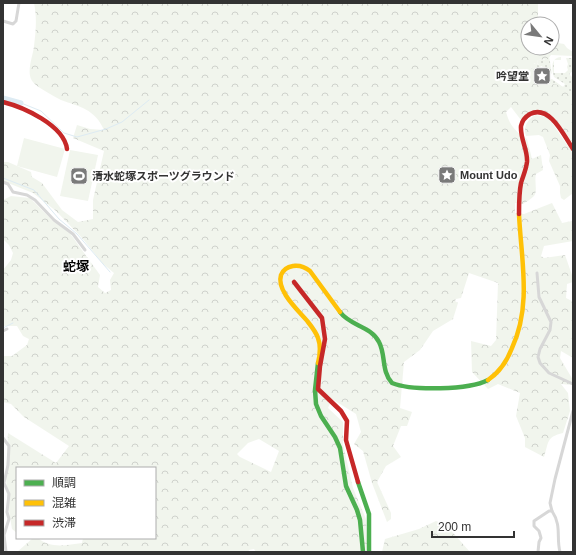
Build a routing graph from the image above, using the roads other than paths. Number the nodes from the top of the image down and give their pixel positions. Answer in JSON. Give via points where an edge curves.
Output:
{"nodes":[{"id":1,"x":19,"y":3,"type":"edge"},
{"id":2,"x":3,"y":21,"type":"edge"},
{"id":3,"x":3,"y":102,"type":"edge"},
{"id":4,"x":67,"y":149,"type":"dead end"},
{"id":5,"x":573,"y":149,"type":"edge"},
{"id":6,"x":3,"y":182,"type":"edge"},
{"id":7,"x":85,"y":250,"type":"dead end"},
{"id":8,"x":537,"y":273,"type":"dead end"},
{"id":9,"x":294,"y":282,"type":"dead end"},
{"id":10,"x":573,"y":384,"type":"edge"},
{"id":11,"x":573,"y":411,"type":"edge"},
{"id":12,"x":3,"y":438,"type":"edge"},
{"id":13,"x":552,"y":511,"type":"junction"},
{"id":14,"x":3,"y":538,"type":"edge"},
{"id":15,"x":6,"y":552,"type":"edge"},
{"id":16,"x":363,"y":552,"type":"edge"},
{"id":17,"x":369,"y":552,"type":"edge"},
{"id":18,"x":538,"y":552,"type":"edge"},
{"id":19,"x":560,"y":552,"type":"edge"}],
"edges":[{"from":1,"to":2,"type":"street","via":[[16,21],[13,24]]},
{"from":3,"to":4,"type":"street","via":[[40,116],[65,140]]},
{"from":5,"to":16,"type":"street","via":[[548,115],[533,113],[523,120],[521,127],[527,160],[519,205],[525,294],[522,321],[511,352],[497,374],[479,385],[462,387],[393,383],[387,377],[382,347],[375,335],[342,315],[308,269],[292,265],[285,269],[281,276],[284,293],[318,338],[315,399],[319,413],[340,449],[346,487],[362,527]]},
{"from":6,"to":7,"type":"street","via":[[8,184],[13,192],[28,195],[35,200],[54,220],[73,234]]},
{"from":8,"to":10,"type":"street","via":[[539,297],[551,322],[538,357],[549,373]]},
{"from":9,"to":17,"type":"street","via":[[322,318],[325,339],[318,389],[347,421],[346,440],[369,514]]},
{"from":11,"to":13,"type":"street","via":[[555,479],[550,503]]},
{"from":12,"to":14,"type":"street","via":[[9,446],[4,483],[9,494],[8,519]]},
{"from":13,"to":18,"type":"street","via":[[547,511],[534,521],[541,538]]},
{"from":13,"to":19,"type":"street","via":[[559,531]]},
{"from":14,"to":15,"type":"street"}]}
